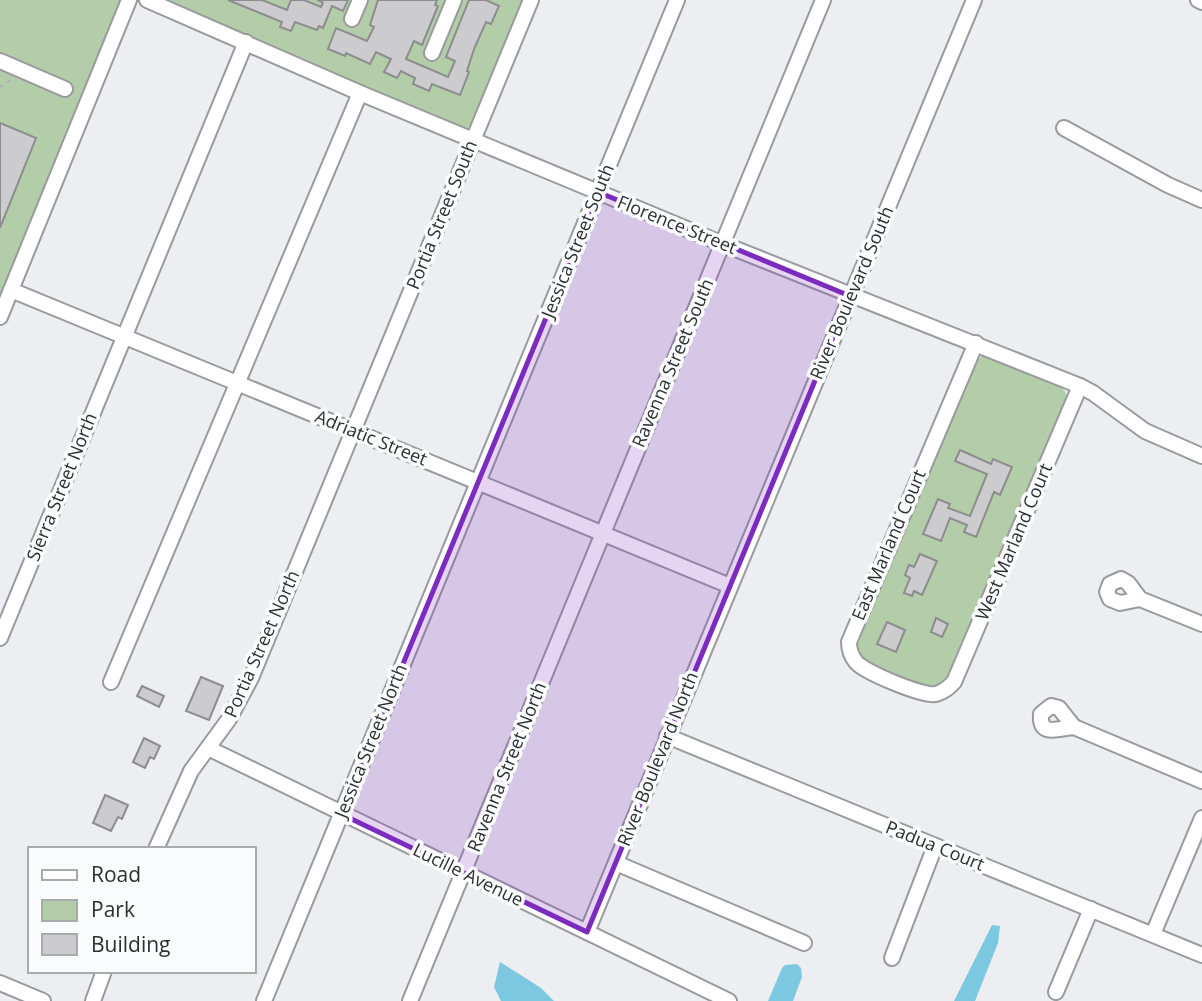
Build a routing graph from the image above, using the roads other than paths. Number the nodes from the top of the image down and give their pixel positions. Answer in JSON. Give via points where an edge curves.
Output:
{"nodes":[{"id":1,"x":129,"y":0,"type":"edge"},
{"id":2,"x":147,"y":0,"type":"edge"},
{"id":3,"x":360,"y":0,"type":"edge"},
{"id":4,"x":454,"y":0,"type":"edge"},
{"id":5,"x":531,"y":0,"type":"edge"},
{"id":6,"x":677,"y":0,"type":"edge"},
{"id":7,"x":823,"y":0,"type":"edge"},
{"id":8,"x":974,"y":0,"type":"edge"},
{"id":9,"x":352,"y":19,"type":"dead end"},
{"id":10,"x":246,"y":42,"type":"junction"},
{"id":11,"x":432,"y":53,"type":"dead end"},
{"id":12,"x":0,"y":61,"type":"edge"},
{"id":13,"x":65,"y":89,"type":"dead end"},
{"id":14,"x":360,"y":93,"type":"junction"},
{"id":15,"x":1064,"y":128,"type":"dead end"},
{"id":16,"x":474,"y":139,"type":"junction"},
{"id":17,"x":598,"y":192,"type":"junction"},
{"id":18,"x":1202,"y":200,"type":"edge"},
{"id":19,"x":723,"y":244,"type":"junction"},
{"id":20,"x":11,"y":290,"type":"junction"},
{"id":21,"x":850,"y":296,"type":"junction"},
{"id":22,"x":0,"y":317,"type":"edge"},
{"id":23,"x":125,"y":337,"type":"junction"},
{"id":24,"x":976,"y":343,"type":"junction"},
{"id":25,"x":239,"y":384,"type":"junction"},
{"id":26,"x":1080,"y":386,"type":"junction"},
{"id":27,"x":354,"y":431,"type":"junction"},
{"id":28,"x":1202,"y":456,"type":"edge"},
{"id":29,"x":478,"y":482,"type":"junction"},
{"id":30,"x":603,"y":533,"type":"junction"},
{"id":31,"x":730,"y":586,"type":"junction"},
{"id":32,"x":1140,"y":599,"type":"dead end"},
{"id":33,"x":1202,"y":624,"type":"edge"},
{"id":34,"x":0,"y":638,"type":"edge"},
{"id":35,"x":111,"y":682,"type":"dead end"},
{"id":36,"x":940,"y":693,"type":"joint"},
{"id":37,"x":1074,"y":727,"type":"dead end"},
{"id":38,"x":667,"y":736,"type":"junction"},
{"id":39,"x":208,"y":748,"type":"junction"},
{"id":40,"x":1202,"y":781,"type":"edge"},
{"id":41,"x":341,"y":814,"type":"junction"},
{"id":42,"x":1202,"y":818,"type":"edge"},
{"id":43,"x":935,"y":846,"type":"junction"},
{"id":44,"x":157,"y":847,"type":"edge"},
{"id":45,"x":616,"y":863,"type":"junction"},
{"id":46,"x":464,"y":873,"type":"junction"},
{"id":47,"x":1091,"y":909,"type":"junction"},
{"id":48,"x":587,"y":932,"type":"junction"},
{"id":49,"x":1153,"y":934,"type":"junction"},
{"id":50,"x":804,"y":943,"type":"dead end"},
{"id":51,"x":1202,"y":956,"type":"edge"},
{"id":52,"x":892,"y":958,"type":"dead end"},
{"id":53,"x":103,"y":973,"type":"edge"},
{"id":54,"x":0,"y":983,"type":"edge"},
{"id":55,"x":1056,"y":992,"type":"dead end"},
{"id":56,"x":43,"y":1001,"type":"edge"},
{"id":57,"x":93,"y":1001,"type":"edge"},
{"id":58,"x":264,"y":1001,"type":"edge"},
{"id":59,"x":410,"y":1001,"type":"edge"},
{"id":60,"x":729,"y":1001,"type":"edge"}],
"edges":[{"from":1,"to":20,"type":"street"},
{"from":2,"to":10,"type":"street","name":"Florence Street"},
{"from":3,"to":9,"type":"street"},
{"from":4,"to":11,"type":"street"},
{"from":5,"to":16,"type":"street","name":"Portia Street South"},
{"from":6,"to":17,"type":"street","name":"Jessica Street South"},
{"from":7,"to":19,"type":"street","name":"Ravenna Street South"},
{"from":8,"to":21,"type":"street","name":"River Boulevard South"},
{"from":10,"to":14,"type":"street","name":"Florence Street"},
{"from":10,"to":23,"type":"street","name":"Sierra Street North"},
{"from":12,"to":13,"type":"street"},
{"from":14,"to":16,"type":"street","name":"Florence Street"},
{"from":14,"to":25,"type":"street"},
{"from":15,"to":18,"type":"street"},
{"from":16,"to":17,"type":"street","name":"Florence Street"},
{"from":16,"to":27,"type":"street","name":"Portia Street South"},
{"from":17,"to":19,"type":"street","name":"Florence Street"},
{"from":17,"to":29,"type":"street","name":"Jessica Street South"},
{"from":19,"to":21,"type":"street","name":"Florence Street"},
{"from":19,"to":30,"type":"street","name":"Ravenna Street South"},
{"from":20,"to":22,"type":"street"},
{"from":20,"to":23,"type":"street","name":"Adriatic Street"},
{"from":21,"to":24,"type":"street","name":"Florence Street"},
{"from":21,"to":31,"type":"street","name":"River Boulevard South"},
{"from":23,"to":25,"type":"street","name":"Adriatic Street"},
{"from":23,"to":34,"type":"street","name":"Sierra Street North"},
{"from":24,"to":26,"type":"street","name":"Florence Street"},
{"from":24,"to":36,"type":"street","name":"East Marland Court","via":[[849,642],[854,661],[865,669],[919,692]]},
{"from":25,"to":27,"type":"street","name":"Adriatic Street"},
{"from":25,"to":35,"type":"street"},
{"from":26,"to":28,"type":"street","name":"Florence Street","via":[[1145,431]]},
{"from":26,"to":36,"type":"street","name":"West Marland Court","via":[[957,676]]},
{"from":27,"to":29,"type":"street","name":"Adriatic Street"},
{"from":27,"to":39,"type":"street","name":"Portia Street North","via":[[251,678]]},
{"from":29,"to":30,"type":"street","name":"Adriatic Street"},
{"from":29,"to":41,"type":"street","name":"Jessica Street North"},
{"from":30,"to":31,"type":"street","name":"Adriatic Street"},
{"from":30,"to":46,"type":"street","name":"Ravenna Street North"},
{"from":31,"to":38,"type":"street","name":"River Boulevard North"},
{"from":32,"to":33,"type":"street"},
{"from":37,"to":40,"type":"street"},
{"from":38,"to":43,"type":"street","name":"Padua Court"},
{"from":38,"to":45,"type":"street","name":"River Boulevard North"},
{"from":39,"to":41,"type":"street","name":"Lucille Avenue"},
{"from":39,"to":44,"type":"street","name":"Portia Street North","via":[[191,771]]},
{"from":41,"to":46,"type":"street","name":"Lucille Avenue"},
{"from":41,"to":58,"type":"street","name":"Jessica Street North"},
{"from":42,"to":49,"type":"street"},
{"from":43,"to":47,"type":"street","name":"Padua Court"},
{"from":43,"to":52,"type":"street"},
{"from":45,"to":48,"type":"street","name":"River Boulevard North"},
{"from":45,"to":50,"type":"street"},
{"from":46,"to":48,"type":"street","name":"Lucille Avenue"},
{"from":46,"to":59,"type":"street","name":"Ravenna Street North"},
{"from":47,"to":49,"type":"street","name":"Padua Court"},
{"from":47,"to":55,"type":"street"},
{"from":48,"to":60,"type":"street","name":"Lucille Avenue"},
{"from":49,"to":51,"type":"street","name":"Padua Court"},
{"from":53,"to":57,"type":"street"},
{"from":54,"to":56,"type":"street"}]}
